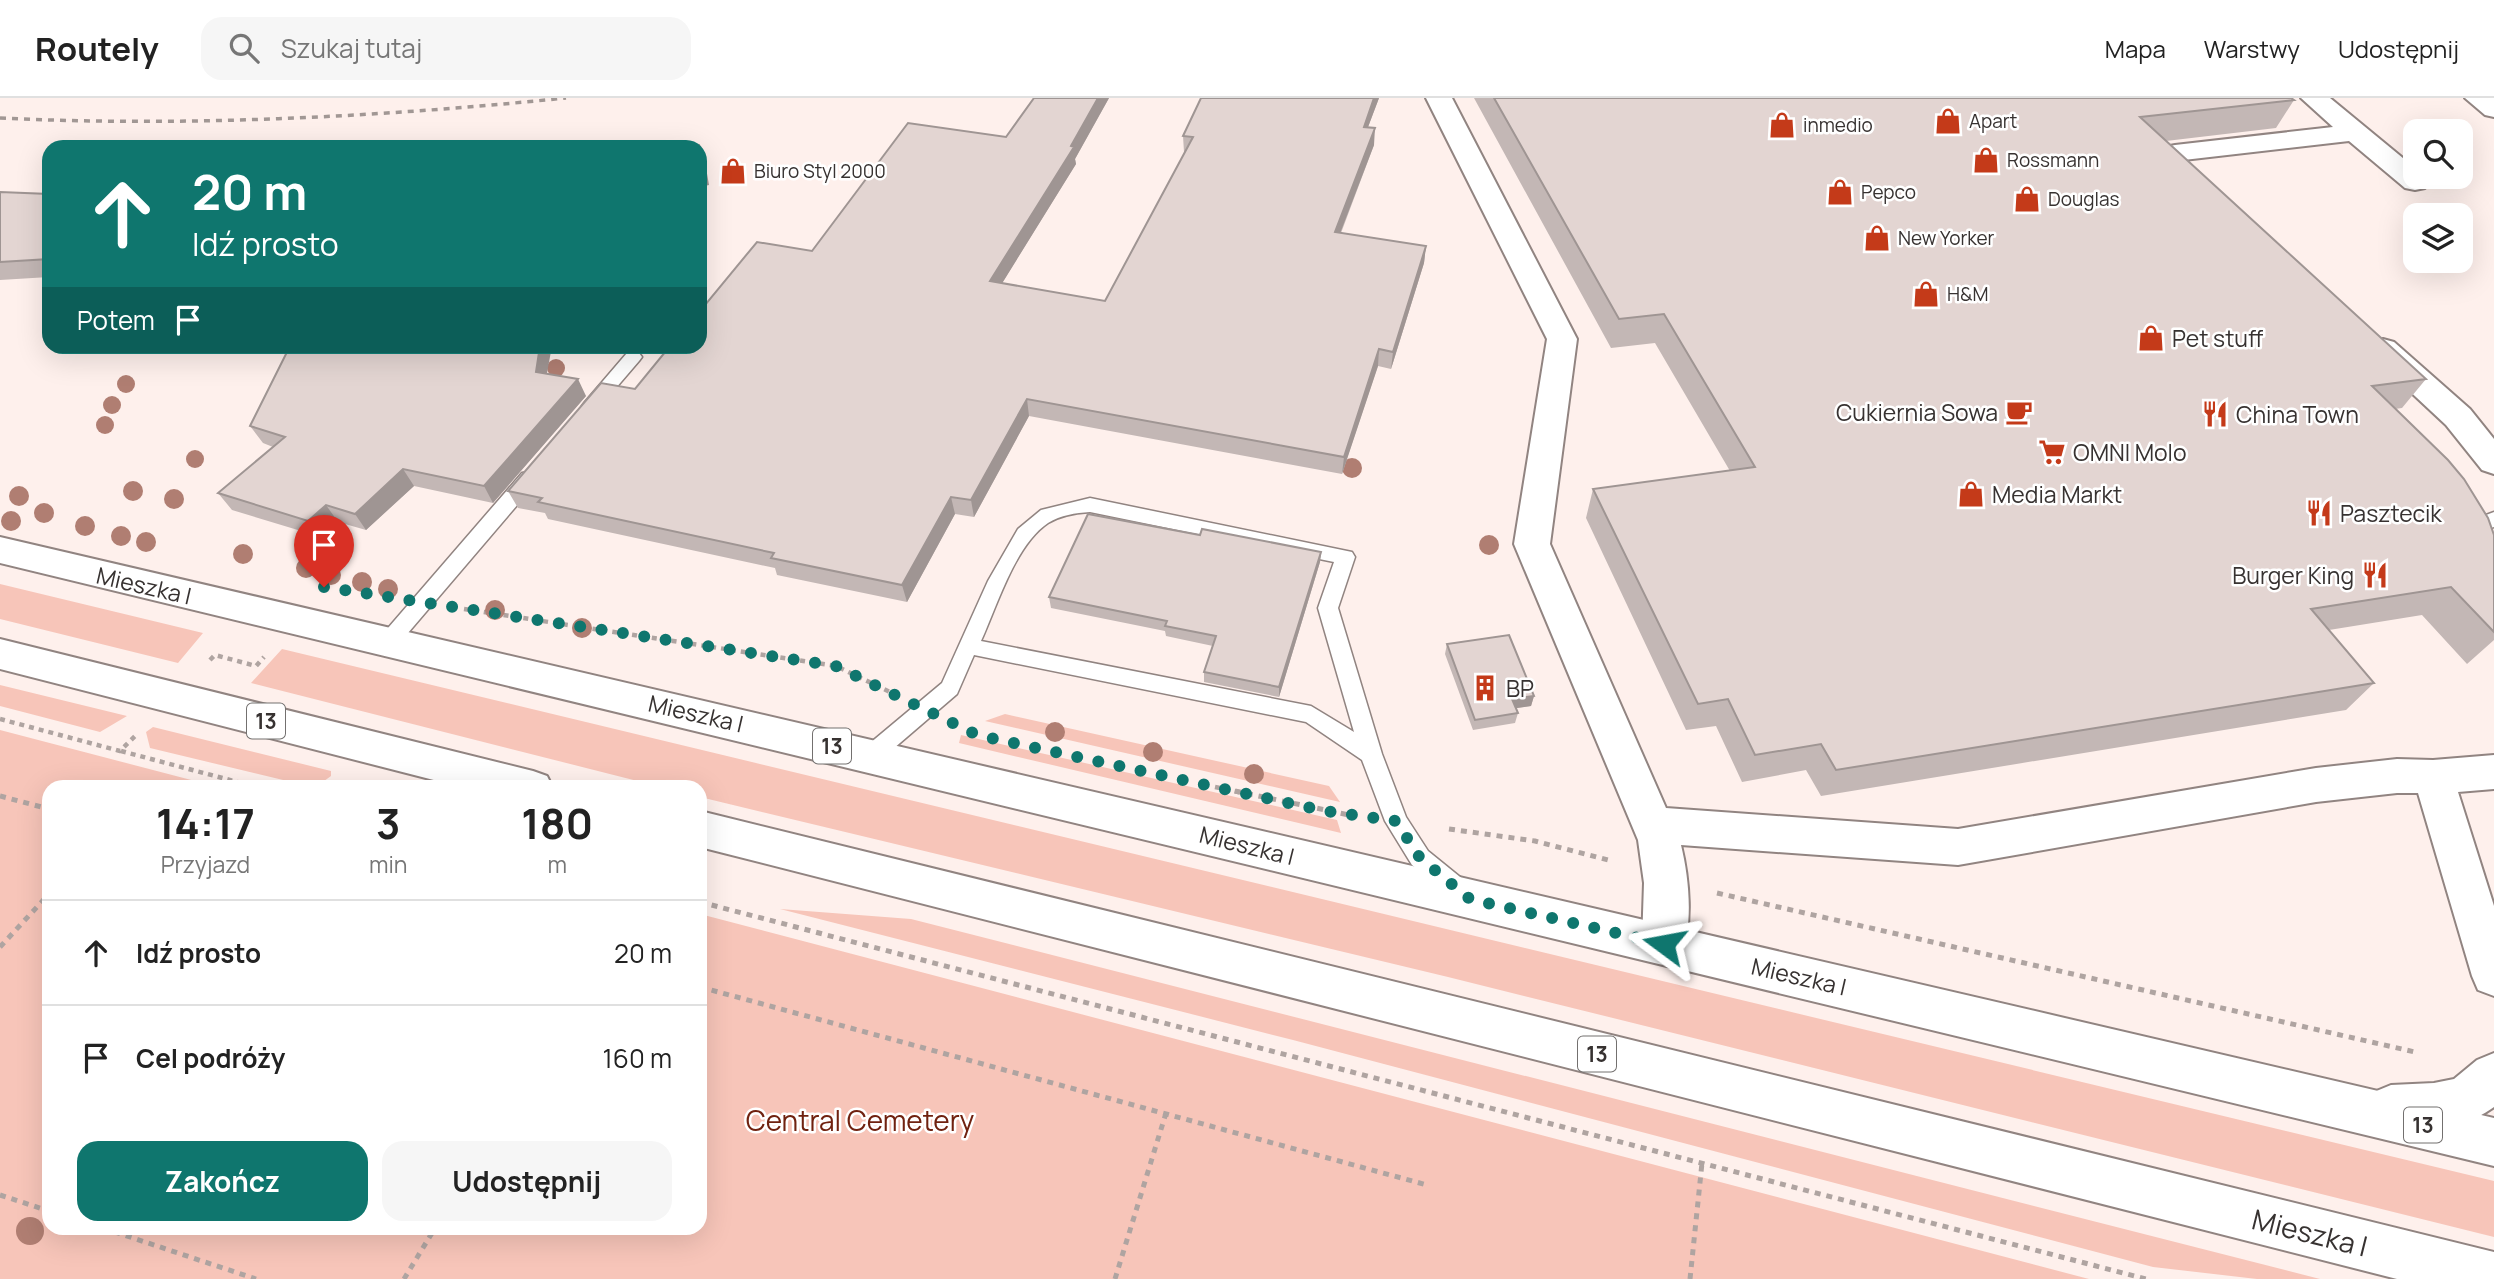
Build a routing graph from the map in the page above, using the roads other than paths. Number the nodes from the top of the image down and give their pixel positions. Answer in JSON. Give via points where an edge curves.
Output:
{"nodes":[{"id":1,"x":1439,"y":98,"type":"edge"},
{"id":2,"x":2314,"y":98,"type":"edge"},
{"id":3,"x":2479,"y":98,"type":"edge"},
{"id":4,"x":2494,"y":109,"type":"edge"},
{"id":5,"x":2357,"y":132,"type":"junction"},
{"id":6,"x":2403,"y":172,"type":"edge"},
{"id":7,"x":2203,"y":178,"type":"edge"},
{"id":8,"x":2360,"y":327,"type":"edge"},
{"id":9,"x":633,"y":357,"type":"dead end"},
{"id":10,"x":579,"y":419,"type":"edge"},
{"id":11,"x":543,"y":461,"type":"edge"},
{"id":12,"x":2494,"y":462,"type":"edge"},
{"id":13,"x":2494,"y":519,"type":"edge"},
{"id":14,"x":0,"y":550,"type":"edge"},
{"id":15,"x":2494,"y":577,"type":"edge"},
{"id":16,"x":389,"y":641,"type":"junction"},
{"id":17,"x":968,"y":646,"type":"junction"},
{"id":18,"x":0,"y":654,"type":"edge"},
{"id":19,"x":1371,"y":754,"type":"junction"},
{"id":20,"x":871,"y":755,"type":"junction"},
{"id":21,"x":2494,"y":772,"type":"edge"},
{"id":22,"x":2433,"y":777,"type":"junction"},
{"id":23,"x":501,"y":780,"type":"edge"},
{"id":24,"x":1653,"y":825,"type":"junction"},
{"id":25,"x":707,"y":831,"type":"edge"},
{"id":26,"x":1470,"y":899,"type":"junction"},
{"id":27,"x":2482,"y":900,"type":"edge"},
{"id":28,"x":1664,"y":944,"type":"junction"},
{"id":29,"x":2494,"y":976,"type":"edge"},
{"id":30,"x":2494,"y":1076,"type":"edge"},
{"id":31,"x":2353,"y":1108,"type":"junction"},
{"id":32,"x":2494,"y":1142,"type":"edge"},
{"id":33,"x":2494,"y":1278,"type":"edge"}],
"edges":[{"from":1,"to":24,"type":"main road","via":[[1562,338],[1532,544]]},
{"from":2,"to":5,"type":"main road"},
{"from":3,"to":4,"type":"main road"},
{"from":5,"to":6,"type":"main road"},
{"from":5,"to":7,"type":"main road","via":[[2175,153]]},
{"from":8,"to":12,"type":"main road","via":[[2458,417]]},
{"from":9,"to":10,"type":"lane"},
{"from":11,"to":16,"type":"lane"},
{"from":13,"to":15,"type":"lane","via":[[2477,526]]},
{"from":14,"to":16,"type":"main road","name":"Mieszka I","number":"13"},
{"from":16,"to":20,"type":"main road","name":"Mieszka I","number":"13"},
{"from":17,"to":19,"type":"lane","via":[[1311,715]]},
{"from":17,"to":19,"type":"lane","via":[[1013,552],[1035,523],[1061,509],[1090,505],[1345,557],[1328,608]]},
{"from":17,"to":20,"type":"lane","via":[[950,688]]},
{"from":18,"to":23,"type":"main road","number":"13"},
{"from":19,"to":26,"type":"lane","via":[[1396,821],[1420,858]]},
{"from":20,"to":26,"type":"main road","name":"Mieszka I","number":"13"},
{"from":21,"to":22,"type":"main road"},
{"from":22,"to":24,"type":"main road","via":[[2316,785],[1958,848]]},
{"from":22,"to":27,"type":"main road"},
{"from":24,"to":28,"type":"main road","via":[[1667,873]]},
{"from":25,"to":33,"type":"main road","name":"Mieszka I","number":"13"},
{"from":26,"to":28,"type":"main road","name":"Mieszka I","number":"13"},
{"from":27,"to":29,"type":"main road"},
{"from":28,"to":31,"type":"main road","name":"Mieszka I","number":"13"},
{"from":30,"to":31,"type":"main road","via":[[2480,1092],[2438,1107]]},
{"from":31,"to":32,"type":"main road","name":"Mieszka I","number":"13"}]}
